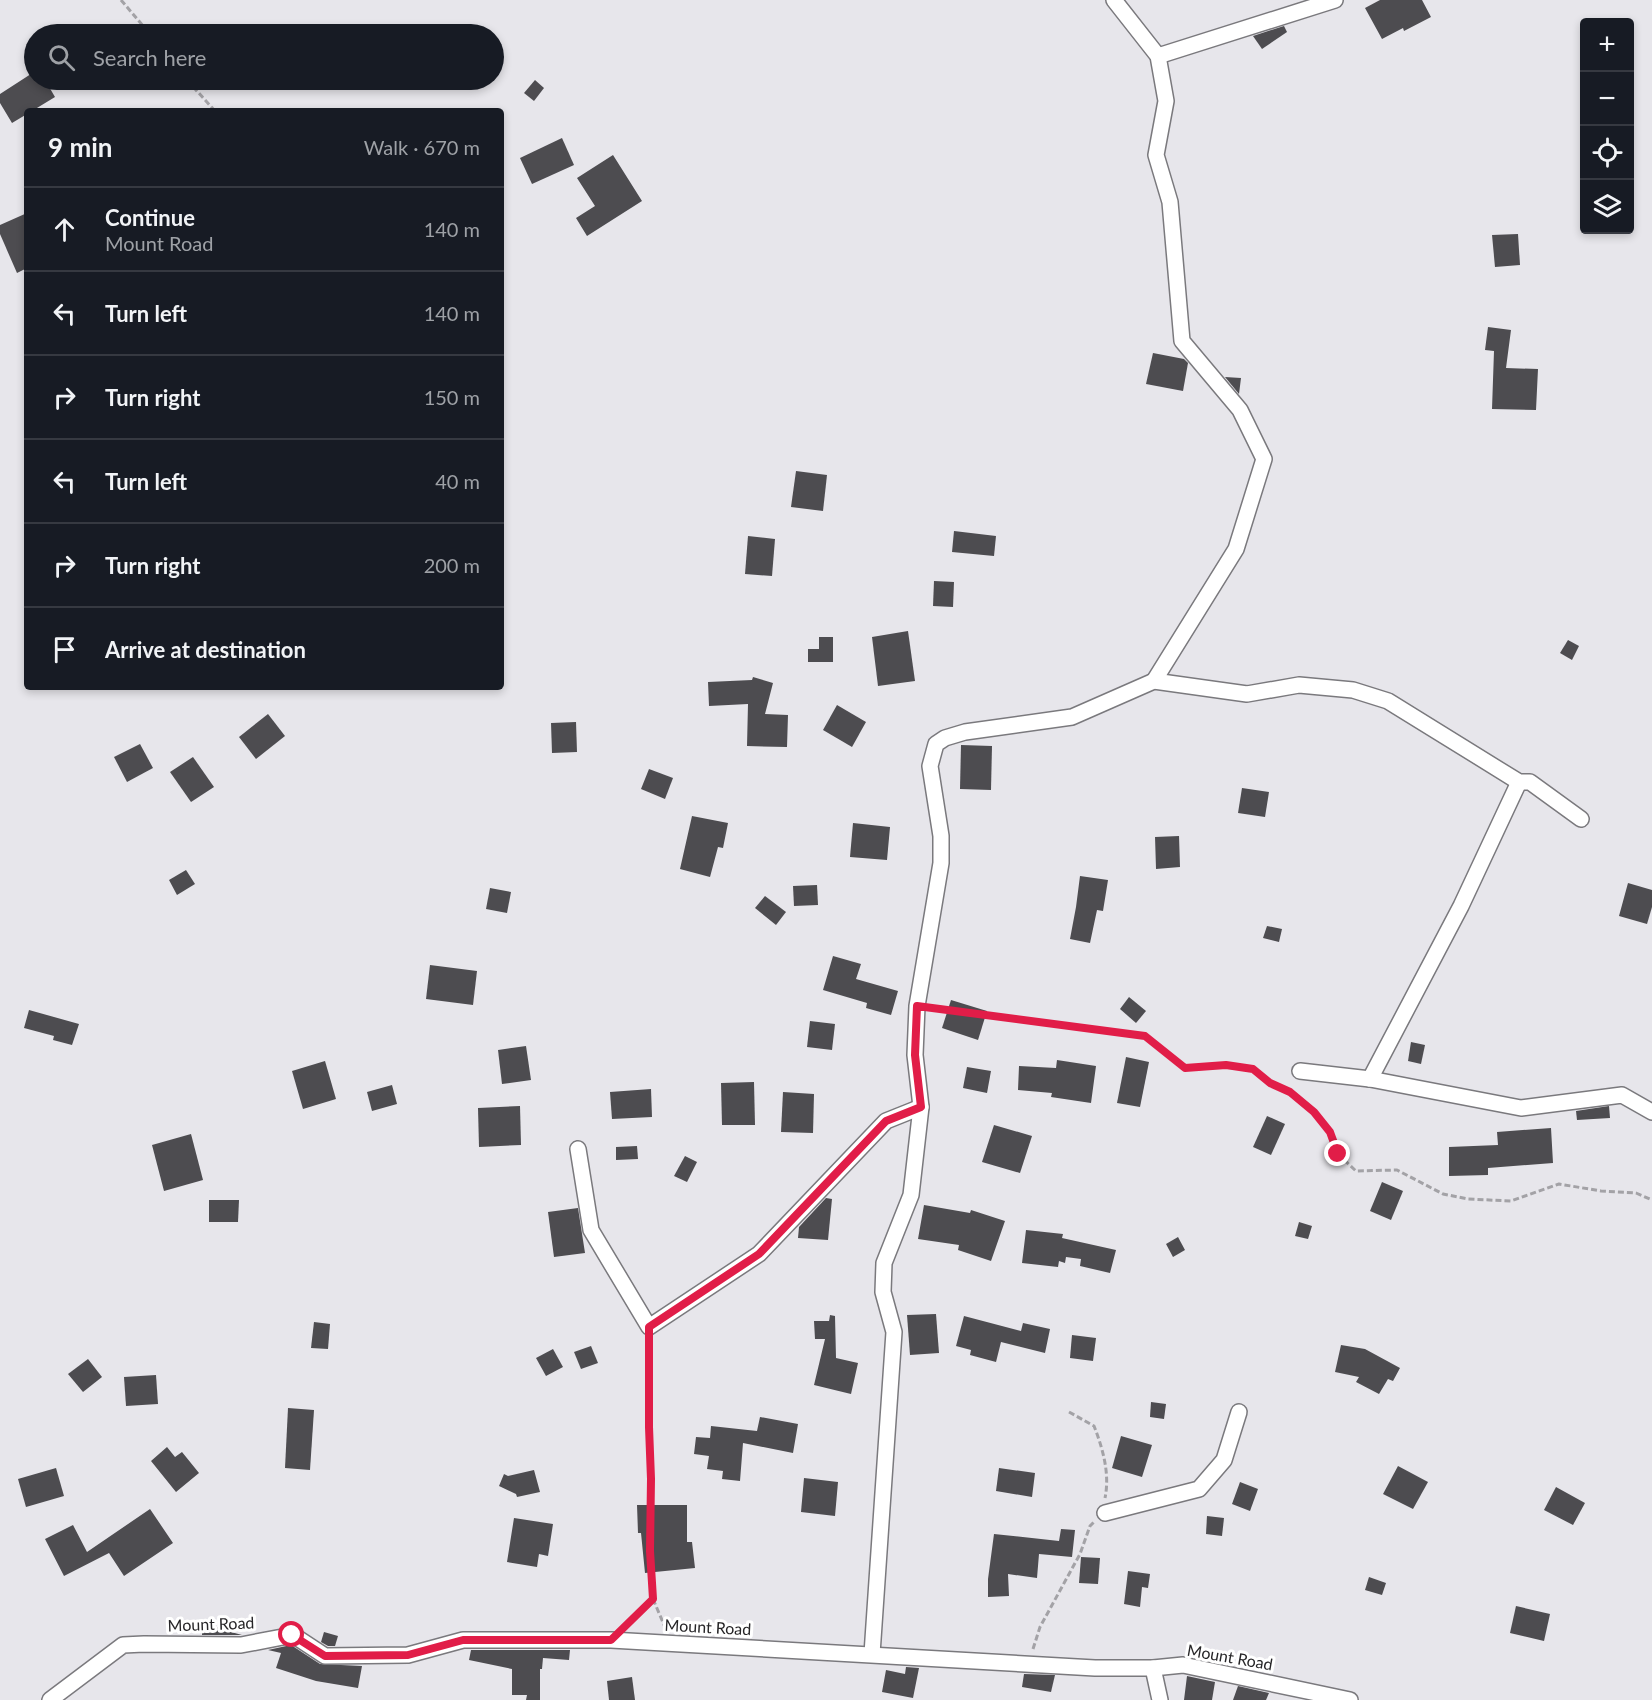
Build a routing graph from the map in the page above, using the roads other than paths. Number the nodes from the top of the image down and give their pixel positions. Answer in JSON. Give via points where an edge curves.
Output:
{"nodes":[{"id":1,"x":1114,"y":0,"type":"edge"},
{"id":2,"x":1335,"y":0,"type":"edge"},
{"id":3,"x":1158,"y":56,"type":"junction"},
{"id":4,"x":1154,"y":681,"type":"junction"},
{"id":5,"x":1519,"y":782,"type":"junction"},
{"id":6,"x":1581,"y":819,"type":"dead end"},
{"id":7,"x":1300,"y":1071,"type":"dead end"},
{"id":8,"x":1370,"y":1079,"type":"junction"},
{"id":9,"x":921,"y":1107,"type":"junction"},
{"id":10,"x":1652,"y":1112,"type":"edge"},
{"id":11,"x":578,"y":1149,"type":"dead end"},
{"id":12,"x":1239,"y":1412,"type":"dead end"},
{"id":13,"x":1105,"y":1513,"type":"road end"},
{"id":14,"x":872,"y":1654,"type":"junction"},
{"id":15,"x":1153,"y":1668,"type":"junction"},
{"id":16,"x":51,"y":1700,"type":"edge"},
{"id":17,"x":1160,"y":1700,"type":"edge"},
{"id":18,"x":1350,"y":1700,"type":"edge"}],
"edges":[{"from":1,"to":3,"type":"street"},
{"from":2,"to":3,"type":"street"},
{"from":3,"to":4,"type":"street","via":[[1166,101],[1156,154],[1170,202],[1182,341],[1240,410],[1264,459],[1236,549]]},
{"from":4,"to":5,"type":"street","via":[[1247,694],[1299,685],[1353,690],[1388,701]]},
{"from":4,"to":9,"type":"street","via":[[1072,717],[965,732],[936,744],[930,766],[941,836],[941,863],[917,1006],[915,1055]]},
{"from":5,"to":6,"type":"street","via":[[1530,782]]},
{"from":5,"to":8,"type":"street","via":[[1461,906]]},
{"from":7,"to":8,"type":"street"},
{"from":8,"to":10,"type":"street","via":[[1521,1108],[1622,1095]]},
{"from":9,"to":11,"type":"street","via":[[886,1121],[759,1254],[649,1327],[591,1230]]},
{"from":9,"to":14,"type":"street","via":[[911,1195],[884,1263],[883,1292],[894,1332]]},
{"from":12,"to":13,"type":"street","via":[[1224,1460],[1199,1489]]},
{"from":14,"to":15,"type":"street","name":"Mount Road"},
{"from":14,"to":16,"type":"street","name":"Mount Road","via":[[611,1640],[463,1640],[408,1655],[325,1656],[292,1635],[241,1644],[123,1645]]},
{"from":15,"to":17,"type":"street"},
{"from":15,"to":18,"type":"street","name":"Mount Road","via":[[1183,1665]]}]}
